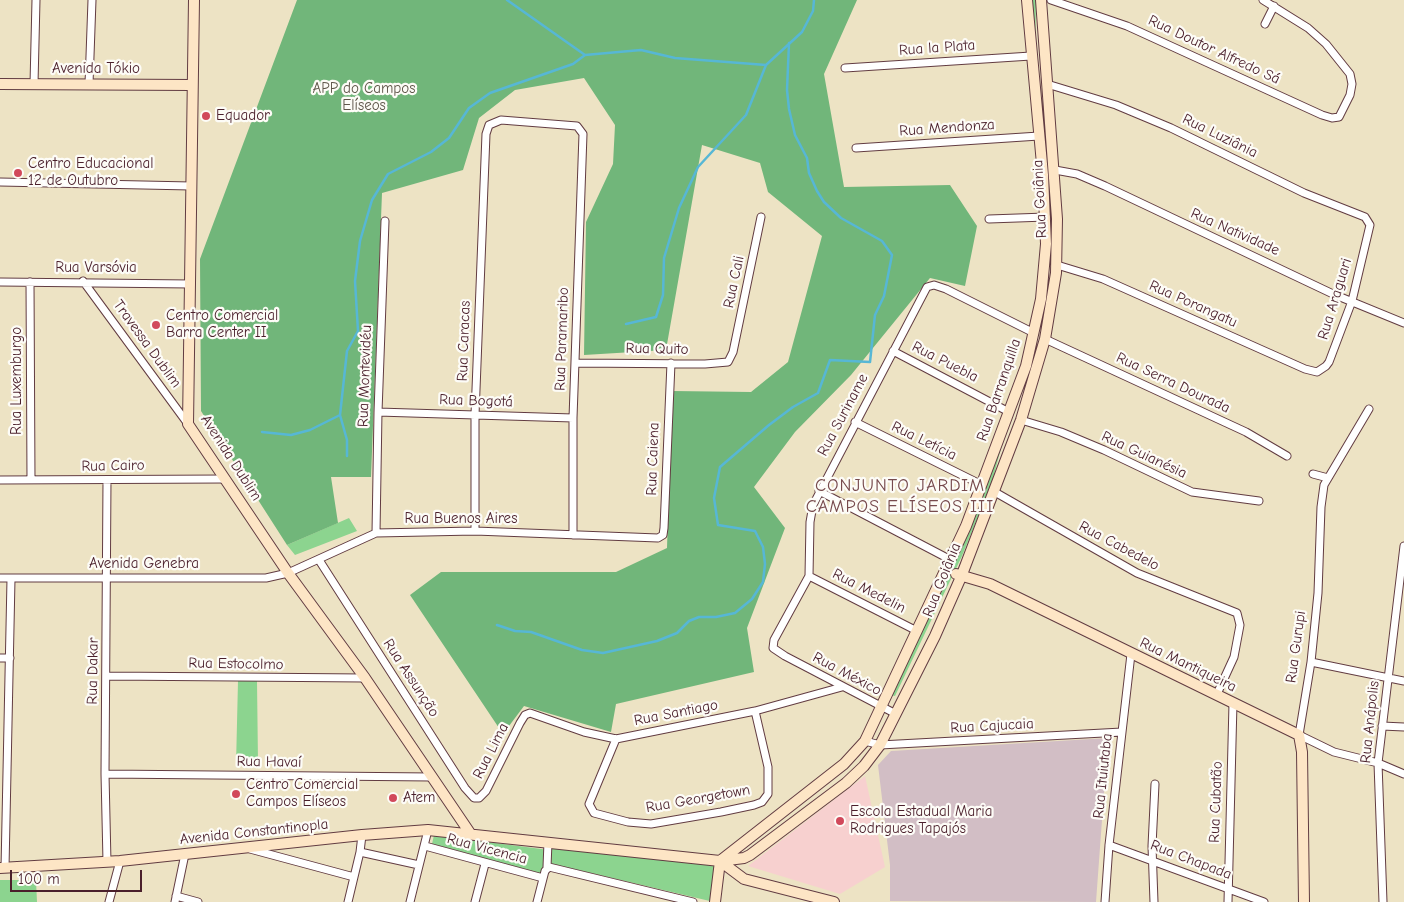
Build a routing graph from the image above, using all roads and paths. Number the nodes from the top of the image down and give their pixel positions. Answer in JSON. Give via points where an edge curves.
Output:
{"nodes":[{"id":1,"x":36,"y":0,"type":"edge"},
{"id":2,"x":92,"y":0,"type":"edge"},
{"id":3,"x":194,"y":0,"type":"edge"},
{"id":4,"x":1027,"y":0,"type":"edge"},
{"id":5,"x":1041,"y":0,"type":"edge"},
{"id":6,"x":1050,"y":0,"type":"edge"},
{"id":7,"x":1263,"y":0,"type":"edge"},
{"id":8,"x":1274,"y":6,"type":"junction"},
{"id":9,"x":1265,"y":24,"type":"dead end"},
{"id":10,"x":1031,"y":56,"type":"junction"},
{"id":11,"x":844,"y":68,"type":"dead end"},
{"id":12,"x":0,"y":84,"type":"edge"},
{"id":13,"x":34,"y":84,"type":"junction"},
{"id":14,"x":89,"y":84,"type":"junction"},
{"id":15,"x":1047,"y":84,"type":"junction"},
{"id":16,"x":192,"y":85,"type":"junction"},
{"id":17,"x":1039,"y":136,"type":"junction"},
{"id":18,"x":582,"y":143,"type":"joint"},
{"id":19,"x":856,"y":148,"type":"dead end"},
{"id":20,"x":1054,"y":170,"type":"junction"},
{"id":21,"x":0,"y":182,"type":"edge"},
{"id":22,"x":192,"y":186,"type":"junction"},
{"id":23,"x":762,"y":217,"type":"dead end"},
{"id":24,"x":1046,"y":217,"type":"junction"},
{"id":25,"x":989,"y":219,"type":"dead end"},
{"id":26,"x":384,"y":221,"type":"dead end"},
{"id":27,"x":1369,"y":228,"type":"joint"},
{"id":28,"x":1056,"y":269,"type":"junction"},
{"id":29,"x":1045,"y":272,"type":"junction"},
{"id":30,"x":83,"y":281,"type":"junction"},
{"id":31,"x":0,"y":282,"type":"edge"},
{"id":32,"x":30,"y":282,"type":"junction"},
{"id":33,"x":191,"y":284,"type":"junction"},
{"id":34,"x":1352,"y":301,"type":"junction"},
{"id":35,"x":1404,"y":323,"type":"edge"},
{"id":36,"x":1034,"y":333,"type":"junction"},
{"id":37,"x":1045,"y":339,"type":"junction"},
{"id":38,"x":893,"y":351,"type":"junction"},
{"id":39,"x":733,"y":352,"type":"joint"},
{"id":40,"x":575,"y":363,"type":"junction"},
{"id":41,"x":671,"y":363,"type":"junction"},
{"id":42,"x":1317,"y":372,"type":"joint"},
{"id":43,"x":1369,"y":408,"type":"dead end"},
{"id":44,"x":378,"y":412,"type":"junction"},
{"id":45,"x":1009,"y":412,"type":"junction"},
{"id":46,"x":474,"y":415,"type":"junction"},
{"id":47,"x":573,"y":418,"type":"junction"},
{"id":48,"x":1021,"y":420,"type":"junction"},
{"id":49,"x":855,"y":422,"type":"junction"},
{"id":50,"x":188,"y":424,"type":"junction"},
{"id":51,"x":1287,"y":456,"type":"dead end"},
{"id":52,"x":1313,"y":474,"type":"dead end"},
{"id":53,"x":1328,"y":478,"type":"junction"},
{"id":54,"x":226,"y":479,"type":"junction"},
{"id":55,"x":0,"y":480,"type":"edge"},
{"id":56,"x":31,"y":480,"type":"junction"},
{"id":57,"x":107,"y":480,"type":"junction"},
{"id":58,"x":982,"y":485,"type":"junction"},
{"id":59,"x":819,"y":491,"type":"junction"},
{"id":60,"x":994,"y":491,"type":"junction"},
{"id":61,"x":1259,"y":502,"type":"dead end"},
{"id":62,"x":966,"y":526,"type":"junction"},
{"id":63,"x":474,"y":530,"type":"junction"},
{"id":64,"x":978,"y":532,"type":"junction"},
{"id":65,"x":376,"y":533,"type":"junction"},
{"id":66,"x":573,"y":535,"type":"junction"},
{"id":67,"x":642,"y":539,"type":"joint"},
{"id":68,"x":1404,"y":546,"type":"edge"},
{"id":69,"x":319,"y":560,"type":"junction"},
{"id":70,"x":949,"y":565,"type":"junction"},
{"id":71,"x":288,"y":573,"type":"junction"},
{"id":72,"x":809,"y":576,"type":"junction"},
{"id":73,"x":961,"y":577,"type":"junction"},
{"id":74,"x":0,"y":578,"type":"edge"},
{"id":75,"x":10,"y":578,"type":"junction"},
{"id":76,"x":107,"y":578,"type":"junction"},
{"id":77,"x":917,"y":631,"type":"junction"},
{"id":78,"x":1131,"y":654,"type":"junction"},
{"id":79,"x":785,"y":656,"type":"joint"},
{"id":80,"x":0,"y":658,"type":"edge"},
{"id":81,"x":10,"y":658,"type":"junction"},
{"id":82,"x":1311,"y":662,"type":"junction"},
{"id":83,"x":107,"y":676,"type":"junction"},
{"id":84,"x":365,"y":678,"type":"junction"},
{"id":85,"x":1388,"y":678,"type":"junction"},
{"id":86,"x":1404,"y":681,"type":"edge"},
{"id":87,"x":842,"y":687,"type":"junction"},
{"id":88,"x":1217,"y":694,"type":"junction"},
{"id":89,"x":1233,"y":704,"type":"junction"},
{"id":90,"x":881,"y":707,"type":"junction"},
{"id":91,"x":755,"y":711,"type":"junction"},
{"id":92,"x":896,"y":714,"type":"junction"},
{"id":93,"x":520,"y":723,"type":"joint"},
{"id":94,"x":1382,"y":726,"type":"junction"},
{"id":95,"x":1404,"y":727,"type":"edge"},
{"id":96,"x":1122,"y":732,"type":"junction"},
{"id":97,"x":1299,"y":736,"type":"junction"},
{"id":98,"x":616,"y":739,"type":"junction"},
{"id":99,"x":864,"y":741,"type":"junction"},
{"id":100,"x":880,"y":745,"type":"junction"},
{"id":101,"x":0,"y":756,"type":"edge"},
{"id":102,"x":8,"y":756,"type":"junction"},
{"id":103,"x":1378,"y":763,"type":"junction"},
{"id":104,"x":105,"y":774,"type":"junction"},
{"id":105,"x":1404,"y":774,"type":"edge"},
{"id":106,"x":432,"y":777,"type":"junction"},
{"id":107,"x":1155,"y":784,"type":"dead end"},
{"id":108,"x":486,"y":791,"type":"joint"},
{"id":109,"x":428,"y":830,"type":"junction"},
{"id":110,"x":470,"y":833,"type":"junction"},
{"id":111,"x":362,"y":835,"type":"junction"},
{"id":112,"x":548,"y":842,"type":"junction"},
{"id":113,"x":1109,"y":845,"type":"junction"},
{"id":114,"x":425,"y":846,"type":"junction"},
{"id":115,"x":246,"y":848,"type":"junction"},
{"id":116,"x":360,"y":852,"type":"junction"},
{"id":117,"x":185,"y":854,"type":"junction"},
{"id":118,"x":1152,"y":860,"type":"junction"},
{"id":119,"x":120,"y":861,"type":"junction"},
{"id":120,"x":720,"y":861,"type":"junction"},
{"id":121,"x":107,"y":862,"type":"junction"},
{"id":122,"x":485,"y":864,"type":"junction"},
{"id":123,"x":419,"y":865,"type":"junction"},
{"id":124,"x":547,"y":867,"type":"junction"},
{"id":125,"x":3,"y":868,"type":"edge"},
{"id":126,"x":354,"y":877,"type":"junction"},
{"id":127,"x":543,"y":878,"type":"junction"},
{"id":128,"x":1228,"y":889,"type":"junction"},
{"id":129,"x":175,"y":899,"type":"edge"},
{"id":130,"x":109,"y":902,"type":"edge"},
{"id":131,"x":198,"y":902,"type":"edge"},
{"id":132,"x":348,"y":902,"type":"edge"},
{"id":133,"x":410,"y":902,"type":"edge"},
{"id":134,"x":475,"y":902,"type":"edge"},
{"id":135,"x":537,"y":902,"type":"edge"},
{"id":136,"x":693,"y":902,"type":"edge"},
{"id":137,"x":715,"y":902,"type":"edge"},
{"id":138,"x":834,"y":902,"type":"edge"},
{"id":139,"x":1106,"y":902,"type":"edge"},
{"id":140,"x":1154,"y":902,"type":"edge"},
{"id":141,"x":1228,"y":902,"type":"edge"},
{"id":142,"x":1264,"y":902,"type":"edge"},
{"id":143,"x":1304,"y":902,"type":"edge"},
{"id":144,"x":1383,"y":902,"type":"edge"}],
"edges":[{"from":1,"to":13,"type":"street"},
{"from":2,"to":14,"type":"street"},
{"from":3,"to":16,"type":"street","name":"Avenida Dublim"},
{"from":4,"to":10,"type":"street","name":"Rua Barranquilla"},
{"from":5,"to":15,"type":"street","name":"Rua Goiânia"},
{"from":6,"to":8,"type":"street","name":"Rua Doutor Alfredo Sá","via":[[1127,26],[1322,115],[1336,118],[1342,114],[1350,96],[1350,74],[1326,44]]},
{"from":7,"to":8,"type":"street"},
{"from":8,"to":9,"type":"street"},
{"from":10,"to":11,"type":"street","name":"Rua la Plata"},
{"from":10,"to":17,"type":"street","name":"Rua Barranquilla"},
{"from":12,"to":13,"type":"street","name":"Avenida Tókio"},
{"from":13,"to":14,"type":"street","name":"Avenida Tókio"},
{"from":14,"to":16,"type":"street","name":"Avenida Tókio"},
{"from":15,"to":20,"type":"street","name":"Rua Goiânia"},
{"from":15,"to":27,"type":"street","name":"Rua Luziânia","via":[[1116,105],[1171,128],[1304,193],[1365,217]]},
{"from":16,"to":22,"type":"street","name":"Avenida Dublim"},
{"from":17,"to":19,"type":"street","name":"Rua Mendonza"},
{"from":17,"to":24,"type":"street","name":"Rua Barranquilla"},
{"from":18,"to":40,"type":"street","name":"Rua Paramaribo"},
{"from":18,"to":46,"type":"street","name":"Rua Caracas","via":[[583,134],[577,126],[497,121],[489,126],[485,153]]},
{"from":20,"to":28,"type":"street","name":"Rua Goiânia"},
{"from":20,"to":34,"type":"street","name":"Rua Natividade","via":[[1077,174],[1105,186]]},
{"from":21,"to":22,"type":"street"},
{"from":22,"to":33,"type":"street","name":"Avenida Dublim"},
{"from":23,"to":39,"type":"street","name":"Rua Cali"},
{"from":24,"to":25,"type":"street"},
{"from":24,"to":29,"type":"street","name":"Rua Barranquilla"},
{"from":26,"to":44,"type":"street","name":"Rua Montevidéu"},
{"from":27,"to":34,"type":"street","name":"Rua Araguari"},
{"from":28,"to":29,"type":"street"},
{"from":28,"to":37,"type":"street","name":"Rua Goiânia"},
{"from":28,"to":42,"type":"street","name":"Rua Porangatu","via":[[1103,279]]},
{"from":29,"to":36,"type":"street","name":"Rua Barranquilla"},
{"from":30,"to":32,"type":"street","name":"Rua Varsóvia"},
{"from":30,"to":33,"type":"street","name":"Rua Varsóvia"},
{"from":30,"to":50,"type":"street","name":"Travessa Dublim"},
{"from":31,"to":32,"type":"street","name":"Rua Varsóvia"},
{"from":32,"to":56,"type":"street","name":"Rua Luxemburgo"},
{"from":33,"to":50,"type":"street","name":"Avenida Dublim"},
{"from":34,"to":35,"type":"street","name":"Rua Natividade"},
{"from":34,"to":42,"type":"street","name":"Rua Araguari","via":[[1329,362]]},
{"from":36,"to":38,"type":"street","name":"Rua Suriname","via":[[946,289],[929,286]]},
{"from":36,"to":45,"type":"street","name":"Rua Barranquilla"},
{"from":37,"to":48,"type":"street","name":"Rua Goiânia"},
{"from":37,"to":51,"type":"street","name":"Rua Serra Dourada","via":[[1246,432]]},
{"from":38,"to":45,"type":"street","name":"Rua Puebla"},
{"from":38,"to":49,"type":"street","name":"Rua Suriname"},
{"from":39,"to":41,"type":"street","name":"Rua Quito","via":[[728,362],[723,364]]},
{"from":40,"to":41,"type":"street","name":"Rua Quito"},
{"from":40,"to":47,"type":"street","name":"Rua Paramaribo"},
{"from":41,"to":67,"type":"street","name":"Rua Caiena","via":[[664,532],[658,538]]},
{"from":43,"to":53,"type":"street","name":"Rua Gurupi"},
{"from":44,"to":46,"type":"street","name":"Rua Bogotá"},
{"from":44,"to":65,"type":"street","name":"Rua Montevidéu"},
{"from":45,"to":58,"type":"street","name":"Rua Barranquilla"},
{"from":46,"to":47,"type":"street","name":"Rua Bogotá"},
{"from":46,"to":63,"type":"street","name":"Rua Caracas"},
{"from":47,"to":66,"type":"street","name":"Rua Paramaribo"},
{"from":48,"to":60,"type":"street","name":"Rua Goiânia"},
{"from":48,"to":61,"type":"street","name":"Rua Guianésia","via":[[1104,450],[1192,492]]},
{"from":49,"to":58,"type":"street","name":"Rua Letícia"},
{"from":49,"to":59,"type":"street","name":"Rua Suriname"},
{"from":50,"to":54,"type":"street","name":"Avenida Dublim"},
{"from":52,"to":53,"type":"street"},
{"from":53,"to":82,"type":"street","name":"Rua Gurupi","via":[[1321,507],[1320,579]]},
{"from":54,"to":57,"type":"street","name":"Rua Cairo"},
{"from":54,"to":71,"type":"street","name":"Avenida Dublim"},
{"from":55,"to":56,"type":"street","name":"Rua Cairo"},
{"from":56,"to":57,"type":"street","name":"Rua Cairo"},
{"from":57,"to":76,"type":"street","name":"Rua Dakar"},
{"from":58,"to":62,"type":"street","name":"Rua Barranquilla"},
{"from":59,"to":70,"type":"street"},
{"from":59,"to":72,"type":"street","name":"Rua Suriname","via":[[810,522]]},
{"from":60,"to":64,"type":"street","name":"Rua Goiânia"},
{"from":60,"to":88,"type":"street","name":"Rua Cabedelo","via":[[1125,567],[1237,613],[1240,624],[1234,657]]},
{"from":62,"to":64,"type":"street"},
{"from":62,"to":70,"type":"street","name":"Rua Barranquilla"},
{"from":63,"to":65,"type":"street","name":"Rua Buenos Aires"},
{"from":63,"to":66,"type":"street","name":"Rua Buenos Aires"},
{"from":64,"to":73,"type":"street","name":"Rua Goiânia"},
{"from":65,"to":69,"type":"street","name":"Rua Buenos Aires"},
{"from":66,"to":67,"type":"street","name":"Rua Buenos Aires"},
{"from":68,"to":85,"type":"street","name":"Rua Anápolis"},
{"from":69,"to":71,"type":"street","name":"Rua Buenos Aires"},
{"from":69,"to":108,"type":"street","name":"Rua Assunção","via":[[465,788],[476,798]]},
{"from":70,"to":73,"type":"street","name":"Rua Mantiqueira"},
{"from":70,"to":77,"type":"street","name":"Rua Barranquilla"},
{"from":71,"to":76,"type":"street","name":"Avenida Genebra","via":[[266,578]]},
{"from":71,"to":84,"type":"street","name":"Avenida Dublim"},
{"from":72,"to":77,"type":"street","name":"Rua Medelin"},
{"from":72,"to":79,"type":"street","name":"Rua Suriname","via":[[773,642],[774,650]]},
{"from":73,"to":78,"type":"street","name":"Rua Mantiqueira","via":[[990,584]]},
{"from":73,"to":92,"type":"street","name":"Rua Goiânia"},
{"from":74,"to":75,"type":"street","name":"Avenida Genebra"},
{"from":75,"to":76,"type":"street","name":"Avenida Genebra"},
{"from":75,"to":81,"type":"street"},
{"from":76,"to":83,"type":"street","name":"Rua Dakar"},
{"from":77,"to":90,"type":"street","name":"Rua Barranquilla"},
{"from":78,"to":88,"type":"street","name":"Rua Mantiqueira"},
{"from":78,"to":96,"type":"street","name":"Rua Ituiutaba"},
{"from":79,"to":87,"type":"street","name":"Rua México"},
{"from":80,"to":81,"type":"street"},
{"from":81,"to":102,"type":"street"},
{"from":82,"to":85,"type":"street"},
{"from":82,"to":97,"type":"street","name":"Rua Gurupi"},
{"from":83,"to":84,"type":"street","name":"Rua Estocolmo"},
{"from":83,"to":104,"type":"street","name":"Rua Dakar"},
{"from":84,"to":106,"type":"street","name":"Avenida Dublim"},
{"from":85,"to":86,"type":"street"},
{"from":85,"to":94,"type":"street","name":"Rua Anápolis"},
{"from":87,"to":90,"type":"street","name":"Rua México"},
{"from":87,"to":91,"type":"street","name":"Rua Santiago"},
{"from":88,"to":89,"type":"street","name":"Rua Mantiqueira"},
{"from":89,"to":97,"type":"street","name":"Rua Mantiqueira"},
{"from":89,"to":128,"type":"street","name":"Rua Cubatão"},
{"from":90,"to":92,"type":"street","name":"Rua México"},
{"from":90,"to":99,"type":"street"},
{"from":91,"to":98,"type":"street","name":"Rua Santiago"},
{"from":91,"to":98,"type":"street","name":"Rua Georgetown","via":[[770,780],[768,794],[762,802],[721,812],[651,824],[597,815],[590,808],[592,797]]},
{"from":92,"to":100,"type":"street","name":"Rua Goiânia"},
{"from":93,"to":98,"type":"street","name":"Rua Santiago","via":[[525,715],[534,713],[584,732]]},
{"from":93,"to":108,"type":"street","name":"Rua Lima"},
{"from":94,"to":95,"type":"street"},
{"from":94,"to":103,"type":"street","name":"Rua Anápolis"},
{"from":96,"to":100,"type":"street","name":"Rua Cajucaia"},
{"from":96,"to":113,"type":"street","name":"Rua Ituiutaba"},
{"from":97,"to":103,"type":"street","name":"Rua Mantiqueira","via":[[1334,752]]},
{"from":97,"to":143,"type":"street","name":"Rua Gurupi","via":[[1302,752]]},
{"from":99,"to":100,"type":"street","name":"Rua Cajucaia"},
{"from":99,"to":120,"type":"street","via":[[844,764]]},
{"from":100,"to":120,"type":"street","name":"Rua Goiânia","via":[[846,783],[750,855]]},
{"from":101,"to":102,"type":"street"},
{"from":102,"to":125,"type":"street"},
{"from":103,"to":105,"type":"street","name":"Rua Mantiqueira"},
{"from":103,"to":144,"type":"street","name":"Rua Anápolis"},
{"from":104,"to":106,"type":"street","name":"Rua Havaí"},
{"from":104,"to":121,"type":"street","name":"Rua Dakar"},
{"from":106,"to":110,"type":"street","name":"Avenida Dublim"},
{"from":107,"to":118,"type":"street"},
{"from":109,"to":110,"type":"street","name":"Avenida Constantinopla"},
{"from":109,"to":111,"type":"street","name":"Avenida Constantinopla"},
{"from":109,"to":114,"type":"street"},
{"from":110,"to":112,"type":"street","name":"Avenida Constantinopla"},
{"from":111,"to":115,"type":"street","name":"Avenida Constantinopla"},
{"from":111,"to":116,"type":"street"},
{"from":112,"to":120,"type":"street","name":"Avenida Constantinopla"},
{"from":112,"to":124,"type":"street"},
{"from":113,"to":118,"type":"street","name":"Rua Chapada"},
{"from":113,"to":139,"type":"street","name":"Rua Ituiutaba"},
{"from":114,"to":122,"type":"street","name":"Rua Vicencia"},
{"from":114,"to":123,"type":"street"},
{"from":115,"to":117,"type":"street","name":"Avenida Constantinopla"},
{"from":115,"to":126,"type":"street"},
{"from":116,"to":123,"type":"street"},
{"from":116,"to":126,"type":"street"},
{"from":117,"to":119,"type":"street","name":"Avenida Constantinopla"},
{"from":117,"to":129,"type":"street"},
{"from":118,"to":128,"type":"street","name":"Rua Chapada"},
{"from":118,"to":140,"type":"street"},
{"from":119,"to":121,"type":"street","name":"Avenida Constantinopla"},
{"from":119,"to":130,"type":"street"},
{"from":120,"to":137,"type":"street"},
{"from":120,"to":138,"type":"street","via":[[744,879]]},
{"from":121,"to":125,"type":"street","name":"Avenida Constantinopla"},
{"from":122,"to":127,"type":"street","name":"Rua Vicencia"},
{"from":122,"to":134,"type":"street"},
{"from":123,"to":133,"type":"street"},
{"from":124,"to":127,"type":"street"},
{"from":124,"to":136,"type":"street"},
{"from":126,"to":132,"type":"street"},
{"from":127,"to":135,"type":"street"},
{"from":128,"to":141,"type":"street","name":"Rua Cubatão"},
{"from":128,"to":142,"type":"street","name":"Rua Chapada"},
{"from":129,"to":131,"type":"street"}]}
